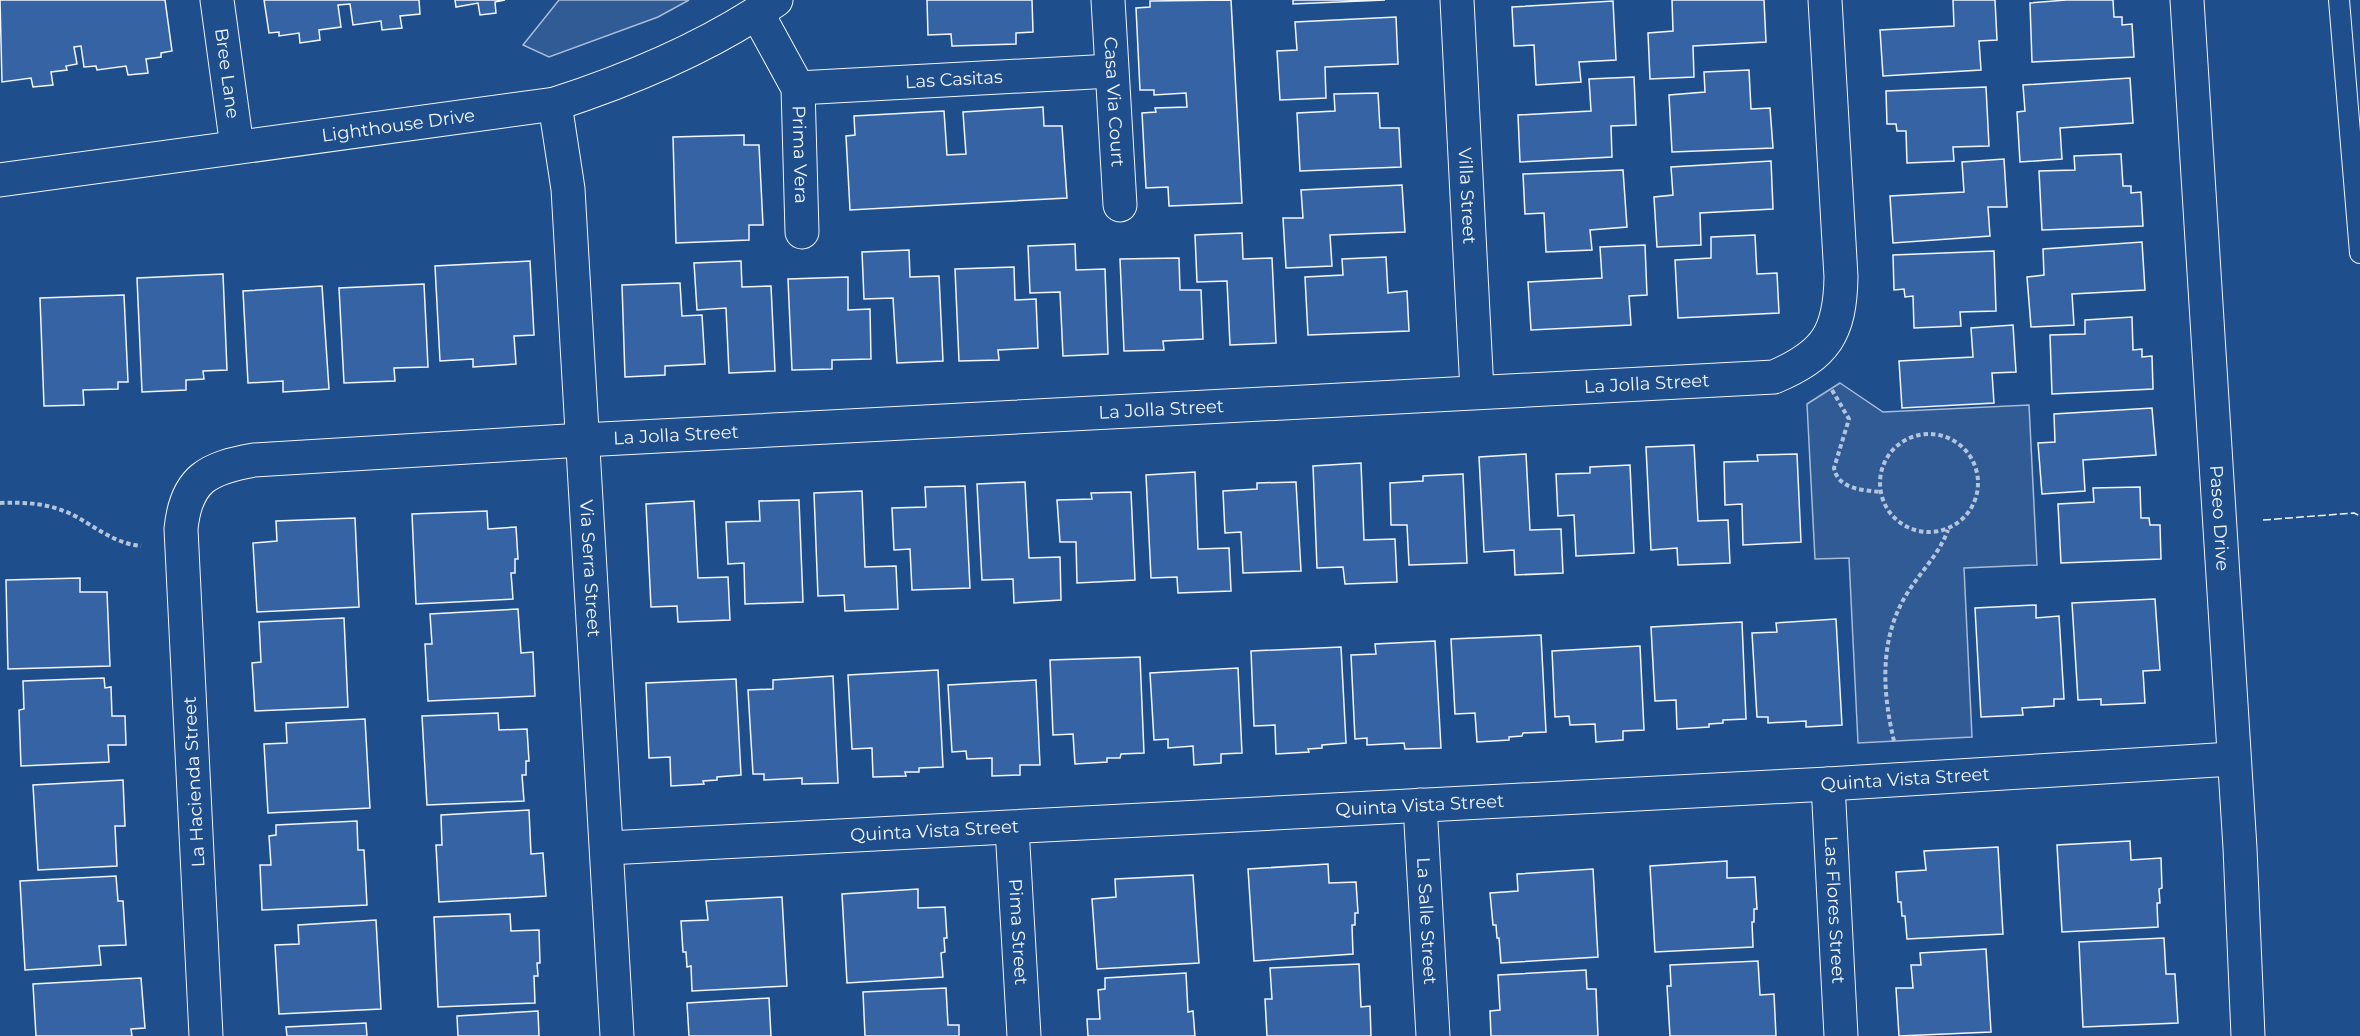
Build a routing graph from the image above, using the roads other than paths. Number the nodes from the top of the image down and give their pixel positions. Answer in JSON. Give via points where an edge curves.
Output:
{"nodes":[{"id":1,"x":217,"y":0,"type":"edge"},
{"id":2,"x":1108,"y":0,"type":"edge"},
{"id":3,"x":1457,"y":0,"type":"edge"},
{"id":4,"x":1825,"y":0,"type":"edge"},
{"id":5,"x":2187,"y":0,"type":"edge"},
{"id":6,"x":2339,"y":0,"type":"edge"},
{"id":7,"x":766,"y":7,"type":"edge"},
{"id":8,"x":1111,"y":71,"type":"junction"},
{"id":9,"x":798,"y":87,"type":"junction"},
{"id":10,"x":555,"y":104,"type":"junction"},
{"id":11,"x":237,"y":147,"type":"junction"},
{"id":12,"x":0,"y":180,"type":"edge"},
{"id":13,"x":1120,"y":205,"type":"dead end"},
{"id":14,"x":802,"y":232,"type":"dead end"},
{"id":15,"x":2360,"y":253,"type":"edge"},
{"id":16,"x":1478,"y":391,"type":"junction"},
{"id":17,"x":583,"y":440,"type":"junction"},
{"id":18,"x":181,"y":528,"type":"joint"},
{"id":19,"x":2232,"y":759,"type":"junction"},
{"id":20,"x":1828,"y":784,"type":"junction"},
{"id":21,"x":1420,"y":805,"type":"junction"},
{"id":22,"x":1012,"y":828,"type":"junction"},
{"id":23,"x":608,"y":848,"type":"junction"},
{"id":24,"x":206,"y":1036,"type":"edge"},
{"id":25,"x":617,"y":1036,"type":"edge"},
{"id":26,"x":1024,"y":1036,"type":"edge"},
{"id":27,"x":1433,"y":1036,"type":"edge"},
{"id":28,"x":1841,"y":1036,"type":"edge"},
{"id":29,"x":2248,"y":1036,"type":"edge"}],
"edges":[{"from":1,"to":11,"type":"street","name":"Bree Lane"},
{"from":2,"to":8,"type":"street","name":"Casa Via Court"},
{"from":3,"to":16,"type":"street","name":"Villa Street"},
{"from":4,"to":16,"type":"street","name":"La Jolla Street","via":[[1841,277],[1841,309],[1825,343],[1799,366],[1774,377]]},
{"from":5,"to":19,"type":"street","name":"Paseo Drive"},
{"from":6,"to":15,"type":"lane"},
{"from":7,"to":9,"type":"street","name":"Prima Vera"},
{"from":7,"to":10,"type":"street","name":"Lighthouse Drive","via":[[653,67]]},
{"from":8,"to":9,"type":"street","name":"Las Casitas"},
{"from":8,"to":13,"type":"street","name":"Casa Via Court"},
{"from":9,"to":14,"type":"street","name":"Prima Vera"},
{"from":10,"to":11,"type":"street","name":"Lighthouse Drive"},
{"from":10,"to":17,"type":"street","name":"Via Serra Street","via":[[568,189]]},
{"from":11,"to":12,"type":"street","name":"Lighthouse Drive"},
{"from":16,"to":17,"type":"street","name":"La Jolla Street"},
{"from":17,"to":18,"type":"street","name":"La Jolla Street","via":[[254,460],[228,465],[209,472],[196,483],[182,512]]},
{"from":17,"to":23,"type":"street","name":"Via Serra Street"},
{"from":18,"to":24,"type":"street","name":"La Hacienda Street"},
{"from":19,"to":20,"type":"street","name":"Quinta Vista Street"},
{"from":19,"to":29,"type":"street","name":"Paseo Drive"},
{"from":20,"to":21,"type":"street","name":"Quinta Vista Street"},
{"from":20,"to":28,"type":"street","name":"Las Flores Street"},
{"from":21,"to":22,"type":"street","name":"Quinta Vista Street"},
{"from":21,"to":27,"type":"street","name":"La Salle Street"},
{"from":22,"to":23,"type":"street","name":"Quinta Vista Street"},
{"from":22,"to":26,"type":"street","name":"Pima Street"},
{"from":23,"to":25,"type":"street","name":"Via Serra Street"}]}
